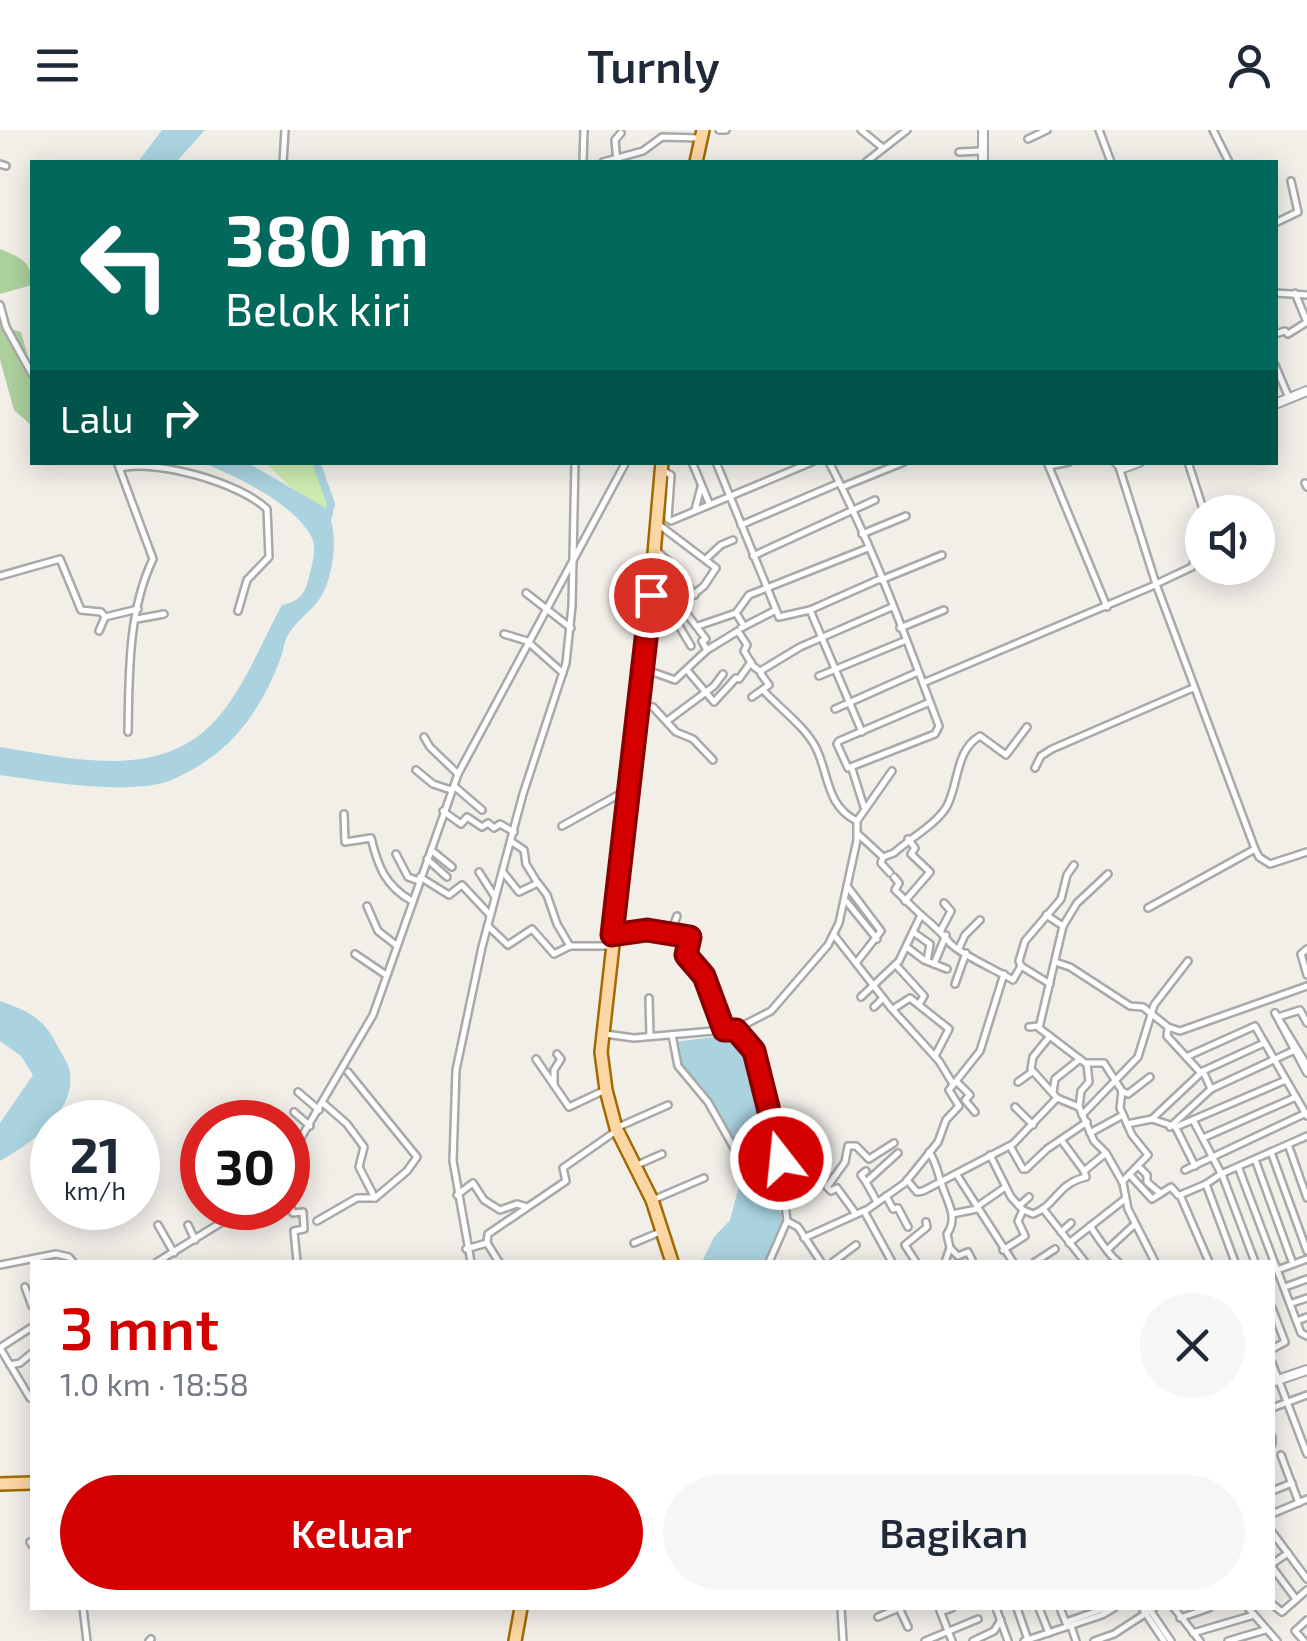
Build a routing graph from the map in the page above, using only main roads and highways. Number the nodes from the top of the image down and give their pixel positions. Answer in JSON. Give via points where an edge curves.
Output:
{"nodes":[{"id":1,"x":702,"y":134,"type":"edge"},
{"id":2,"x":696,"y":160,"type":"edge"},
{"id":3,"x":662,"y":466,"type":"edge"},
{"id":4,"x":671,"y":1260,"type":"edge"},
{"id":5,"x":30,"y":1483,"type":"edge"},
{"id":6,"x":0,"y":1484,"type":"edge"},
{"id":7,"x":521,"y":1610,"type":"edge"},
{"id":8,"x":515,"y":1641,"type":"edge"}],
"edges":[{"from":1,"to":2,"type":"main road"},
{"from":3,"to":4,"type":"main road","via":[[654,602],[602,1033],[617,1129],[652,1200]]},
{"from":5,"to":6,"type":"main road"},
{"from":7,"to":8,"type":"main road"}]}
